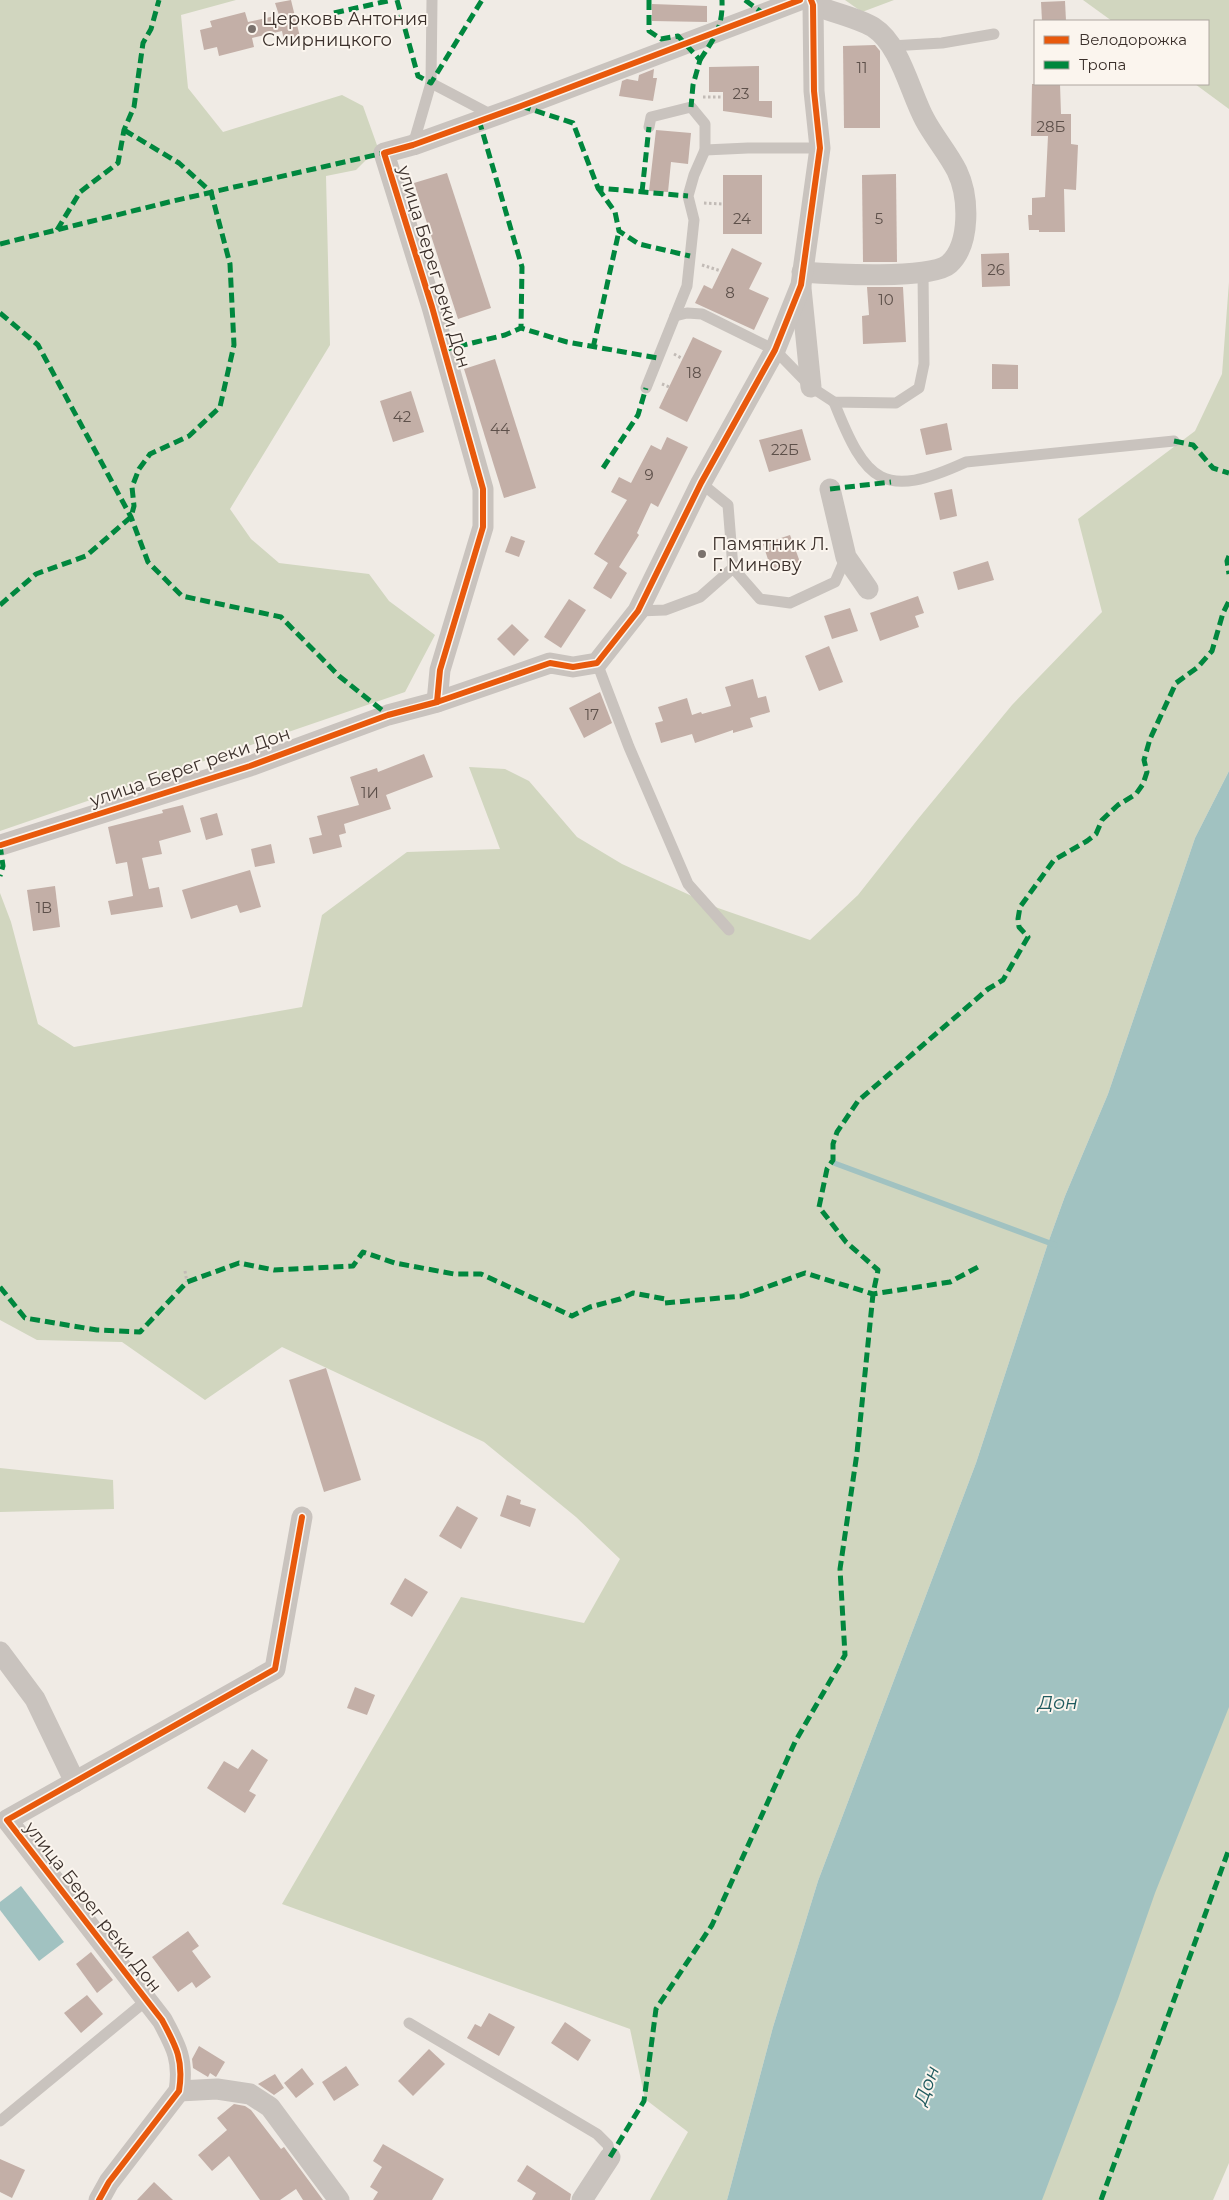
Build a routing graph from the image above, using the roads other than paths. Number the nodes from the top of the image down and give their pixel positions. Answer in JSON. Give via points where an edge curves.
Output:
{"nodes":[{"id":1,"x":432,"y":0,"type":"edge"},
{"id":2,"x":808,"y":2,"type":"edge"},
{"id":3,"x":994,"y":34,"type":"dead end"},
{"id":4,"x":891,"y":46,"type":"junction"},
{"id":5,"x":430,"y":82,"type":"junction"},
{"id":6,"x":492,"y":115,"type":"junction"},
{"id":7,"x":649,"y":127,"type":"dead end"},
{"id":8,"x":413,"y":145,"type":"junction"},
{"id":9,"x":820,"y":148,"type":"junction"},
{"id":10,"x":705,"y":150,"type":"junction"},
{"id":11,"x":923,"y":273,"type":"junction"},
{"id":12,"x":802,"y":279,"type":"junction"},
{"id":13,"x":684,"y":293,"type":"junction"},
{"id":14,"x":702,"y":314,"type":"junction"},
{"id":15,"x":675,"y":316,"type":"junction"},
{"id":16,"x":775,"y":350,"type":"junction"},
{"id":17,"x":811,"y":387,"type":"junction"},
{"id":18,"x":646,"y":388,"type":"dead end"},
{"id":19,"x":834,"y":402,"type":"junction"},
{"id":20,"x":1174,"y":441,"type":"dead end"},
{"id":21,"x":701,"y":483,"type":"junction"},
{"id":22,"x":830,"y":488,"type":"dead end"},
{"id":23,"x":846,"y":557,"type":"junction"},
{"id":24,"x":733,"y":568,"type":"junction"},
{"id":25,"x":868,"y":589,"type":"dead end"},
{"id":26,"x":638,"y":611,"type":"junction"},
{"id":27,"x":597,"y":663,"type":"junction"},
{"id":28,"x":437,"y":702,"type":"junction"},
{"id":29,"x":1,"y":845,"type":"dead end"},
{"id":30,"x":729,"y":930,"type":"dead end"},
{"id":31,"x":302,"y":1517,"type":"dead end"},
{"id":32,"x":0,"y":1652,"type":"edge"},
{"id":33,"x":75,"y":1782,"type":"junction"},
{"id":34,"x":147,"y":2000,"type":"junction"},
{"id":35,"x":409,"y":2023,"type":"dead end"},
{"id":36,"x":179,"y":2091,"type":"junction"},
{"id":37,"x":0,"y":2121,"type":"edge"},
{"id":38,"x":610,"y":2157,"type":"joint"},
{"id":39,"x":99,"y":2200,"type":"edge"},
{"id":40,"x":339,"y":2200,"type":"edge"},
{"id":41,"x":582,"y":2200,"type":"edge"}],
"edges":[{"from":1,"to":5,"type":"lane"},
{"from":2,"to":4,"type":"street","via":[[874,28]]},
{"from":2,"to":6,"type":"street","name":"улица Берег реки Дон"},
{"from":2,"to":9,"type":"street"},
{"from":3,"to":4,"type":"lane","via":[[942,43]]},
{"from":4,"to":11,"type":"street","via":[[906,73],[924,119],[958,173],[966,212],[964,244],[948,265]]},
{"from":5,"to":6,"type":"lane"},
{"from":5,"to":8,"type":"lane"},
{"from":6,"to":8,"type":"street","name":"улица Берег реки Дон"},
{"from":7,"to":10,"type":"lane","via":[[651,117],[691,107],[705,124]]},
{"from":8,"to":28,"type":"street","name":"улица Берег реки Дон","via":[[384,153],[432,307],[483,489],[482,527],[440,670]]},
{"from":9,"to":10,"type":"lane"},
{"from":9,"to":12,"type":"street"},
{"from":10,"to":13,"type":"lane","via":[[688,196],[694,220]]},
{"from":11,"to":12,"type":"street","via":[[833,274]]},
{"from":11,"to":19,"type":"lane","via":[[924,364],[919,388],[896,403]]},
{"from":12,"to":16,"type":"street"},
{"from":12,"to":17,"type":"street"},
{"from":13,"to":14,"type":"lane","via":[[690,304]]},
{"from":13,"to":15,"type":"lane"},
{"from":14,"to":15,"type":"lane"},
{"from":14,"to":16,"type":"lane"},
{"from":15,"to":18,"type":"lane"},
{"from":16,"to":17,"type":"lane"},
{"from":16,"to":21,"type":"street"},
{"from":17,"to":19,"type":"lane"},
{"from":19,"to":20,"type":"lane","via":[[848,439],[870,471],[891,482],[913,482],[936,476],[966,462]]},
{"from":21,"to":24,"type":"lane","via":[[728,505]]},
{"from":21,"to":26,"type":"street"},
{"from":22,"to":23,"type":"street"},
{"from":23,"to":24,"type":"lane","via":[[835,582],[790,603],[760,599]]},
{"from":23,"to":25,"type":"street"},
{"from":24,"to":26,"type":"lane","via":[[700,597],[665,610]]},
{"from":26,"to":27,"type":"street"},
{"from":27,"to":28,"type":"street","name":"улица Берег реки Дон","via":[[573,668],[550,663]]},
{"from":27,"to":30,"type":"lane","via":[[688,884]]},
{"from":28,"to":29,"type":"street","name":"улица Берег реки Дон","via":[[388,715],[250,766]]},
{"from":31,"to":33,"type":"street","name":"улица Берег реки Дон","via":[[275,1669]]},
{"from":32,"to":33,"type":"street","via":[[35,1699]]},
{"from":33,"to":34,"type":"street","name":"улица Берег реки Дон","via":[[7,1820]]},
{"from":34,"to":36,"type":"street","name":"улица Берег реки Дон","via":[[179,2050],[182,2074]]},
{"from":34,"to":37,"type":"lane"},
{"from":35,"to":38,"type":"lane","via":[[597,2134],[608,2146]]},
{"from":36,"to":39,"type":"street","via":[[109,2182]]},
{"from":36,"to":40,"type":"street","via":[[217,2089],[250,2094],[270,2107]]},
{"from":38,"to":41,"type":"street"}]}
